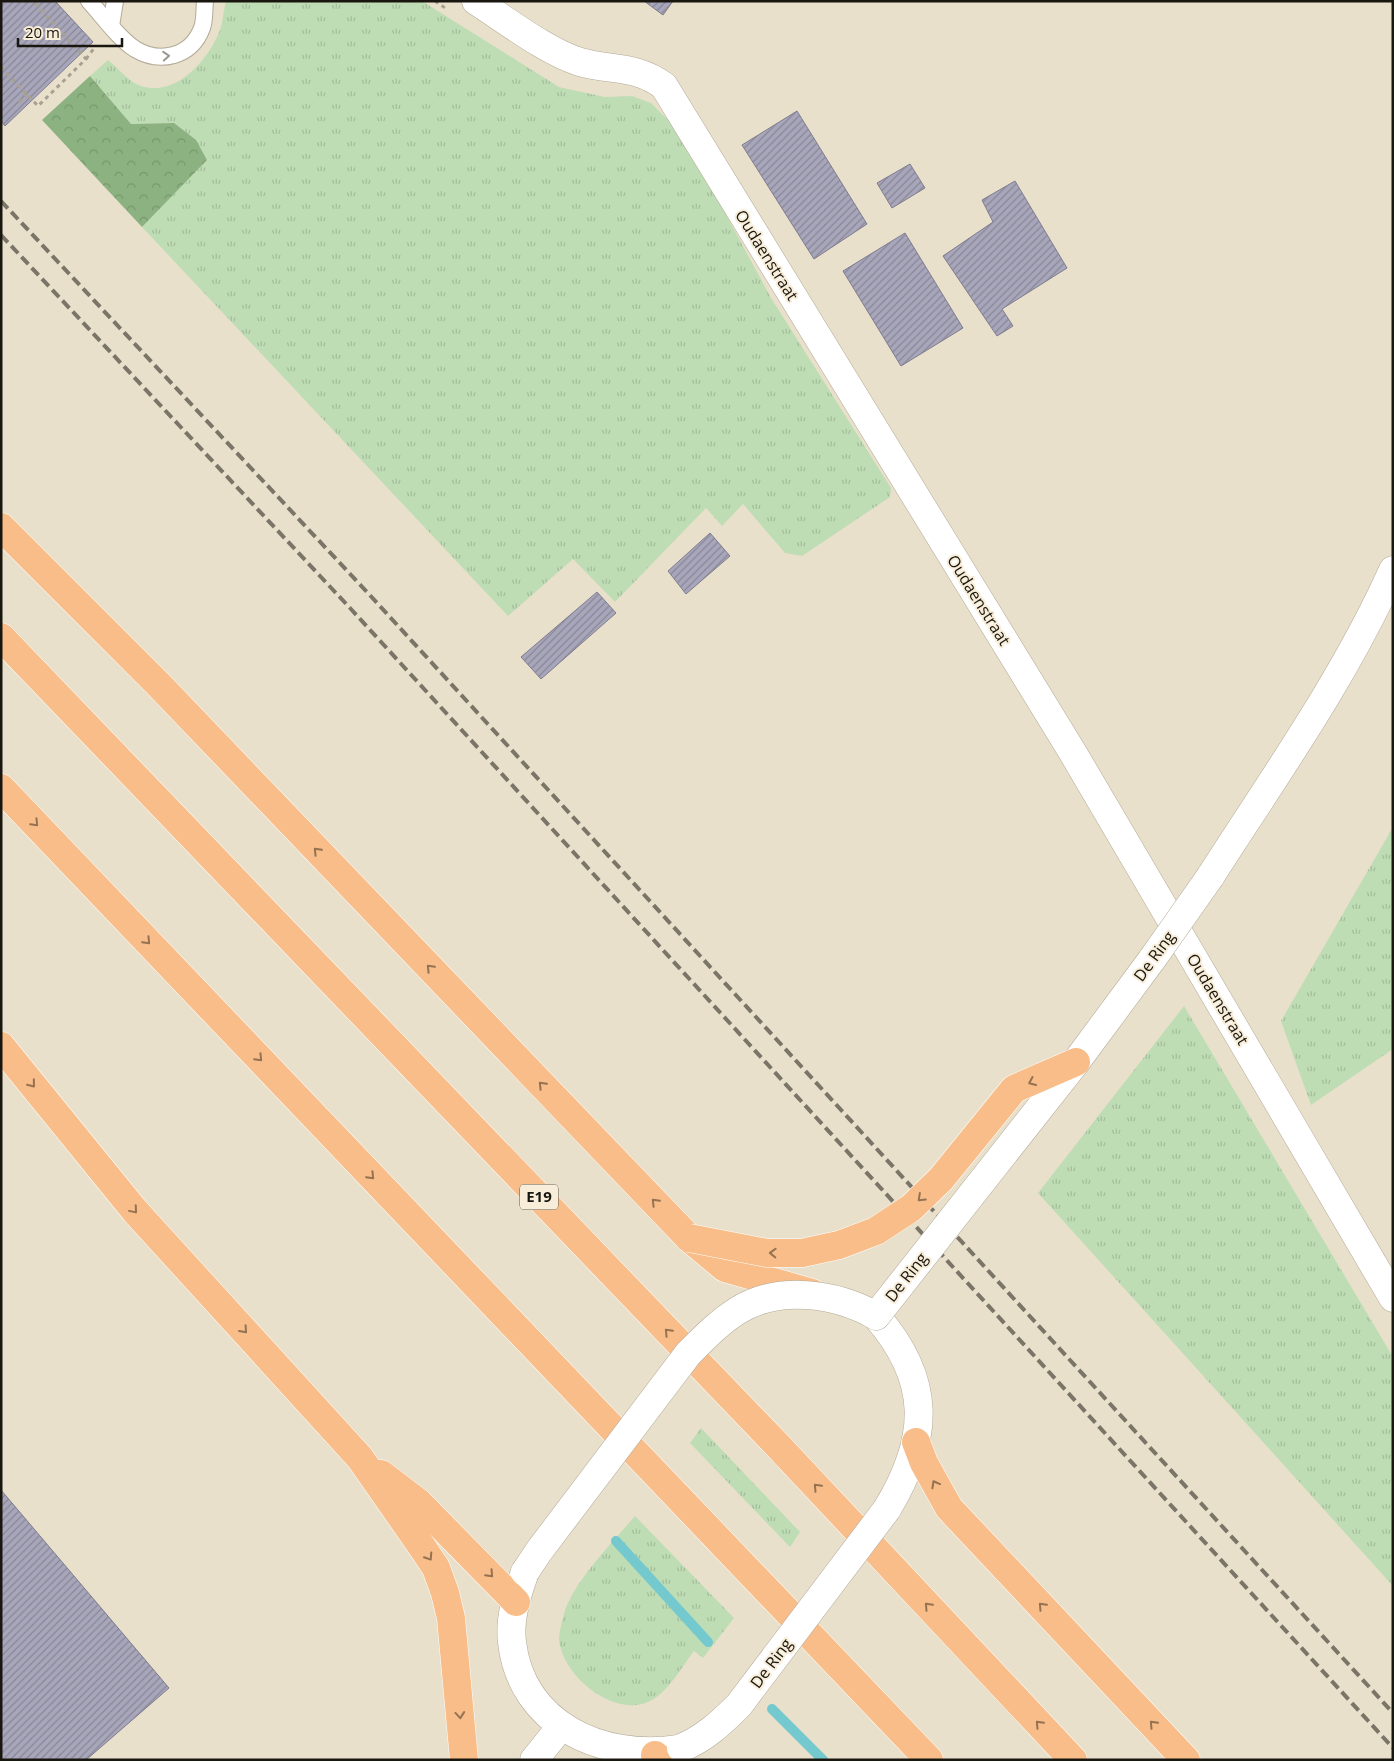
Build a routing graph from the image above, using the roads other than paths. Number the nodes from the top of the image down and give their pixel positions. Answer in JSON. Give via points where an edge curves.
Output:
{"nodes":[{"id":1,"x":89,"y":1,"type":"edge"},
{"id":2,"x":115,"y":1,"type":"edge"},
{"id":3,"x":205,"y":1,"type":"edge"},
{"id":4,"x":476,"y":1,"type":"edge"},
{"id":5,"x":111,"y":26,"type":"junction"},
{"id":6,"x":1,"y":527,"type":"edge"},
{"id":7,"x":1393,"y":570,"type":"edge"},
{"id":8,"x":1,"y":637,"type":"edge"},
{"id":9,"x":1,"y":788,"type":"edge"},
{"id":10,"x":1,"y":1046,"type":"edge"},
{"id":11,"x":1076,"y":1062,"type":"junction"},
{"id":12,"x":689,"y":1238,"type":"junction"},
{"id":13,"x":826,"y":1297,"type":"junction"},
{"id":14,"x":1393,"y":1298,"type":"edge"},
{"id":15,"x":876,"y":1316,"type":"junction"},
{"id":16,"x":916,"y":1442,"type":"junction"},
{"id":17,"x":360,"y":1458,"type":"junction"},
{"id":18,"x":516,"y":1602,"type":"junction"},
{"id":19,"x":559,"y":1729,"type":"junction"},
{"id":20,"x":666,"y":1754,"type":"edge"},
{"id":21,"x":464,"y":1760,"type":"edge"},
{"id":22,"x":534,"y":1760,"type":"edge"},
{"id":23,"x":929,"y":1760,"type":"edge"},
{"id":24,"x":1073,"y":1760,"type":"edge"},
{"id":25,"x":1186,"y":1760,"type":"edge"}],
"edges":[{"from":1,"to":5,"type":"lane"},
{"from":2,"to":5,"type":"lane"},
{"from":5,"to":3,"type":"lane","one_way":true,"via":[[134,48],[153,57],[175,56],[192,45],[202,27]]},
{"from":4,"to":14,"type":"main road","name":"Oudaenstraat","via":[[578,62],[629,69],[650,76],[664,86],[1073,753]]},
{"from":12,"to":6,"type":"highway","one_way":true,"via":[[159,685]]},
{"from":7,"to":11,"type":"main road","name":"De Ring","bridge":true,"via":[[1316,713],[1210,877]]},
{"from":24,"to":8,"type":"highway","number":"E19","one_way":true,"via":[[780,1448]]},
{"from":9,"to":23,"type":"highway","one_way":true},
{"from":10,"to":17,"type":"highway","one_way":true,"via":[[135,1211]]},
{"from":11,"to":12,"type":"highway","one_way":true,"bridge":true,"via":[[1014,1090],[941,1179],[911,1208],[876,1231],[839,1245],[802,1253],[767,1253]]},
{"from":11,"to":15,"type":"main road","name":"De Ring","bridge":true},
{"from":12,"to":13,"type":"highway","bridge":true,"via":[[724,1268]]},
{"from":13,"to":15,"type":"main road","name":"De Ring","bridge":true,"via":[[859,1306]]},
{"from":13,"to":18,"type":"main road","name":"De Ring","bridge":true,"via":[[759,1300],[716,1326],[688,1354],[539,1551],[526,1572]]},
{"from":15,"to":16,"type":"main road","name":"De Ring","via":[[899,1345],[914,1378],[918,1413]]},
{"from":16,"to":20,"type":"main road","name":"De Ring","bridge":true,"via":[[906,1474],[887,1509],[738,1705],[693,1743]]},
{"from":25,"to":16,"type":"highway","one_way":true,"via":[[949,1508],[924,1464]]},
{"from":17,"to":18,"type":"highway","one_way":true,"via":[[419,1503]]},
{"from":17,"to":21,"type":"highway","one_way":true,"via":[[436,1568],[445,1593],[454,1642]]},
{"from":18,"to":19,"type":"main road","name":"De Ring","via":[[512,1624],[516,1662],[533,1700]]},
{"from":19,"to":20,"type":"main road","name":"De Ring","via":[[594,1748]]},
{"from":19,"to":22,"type":"main road"}]}
